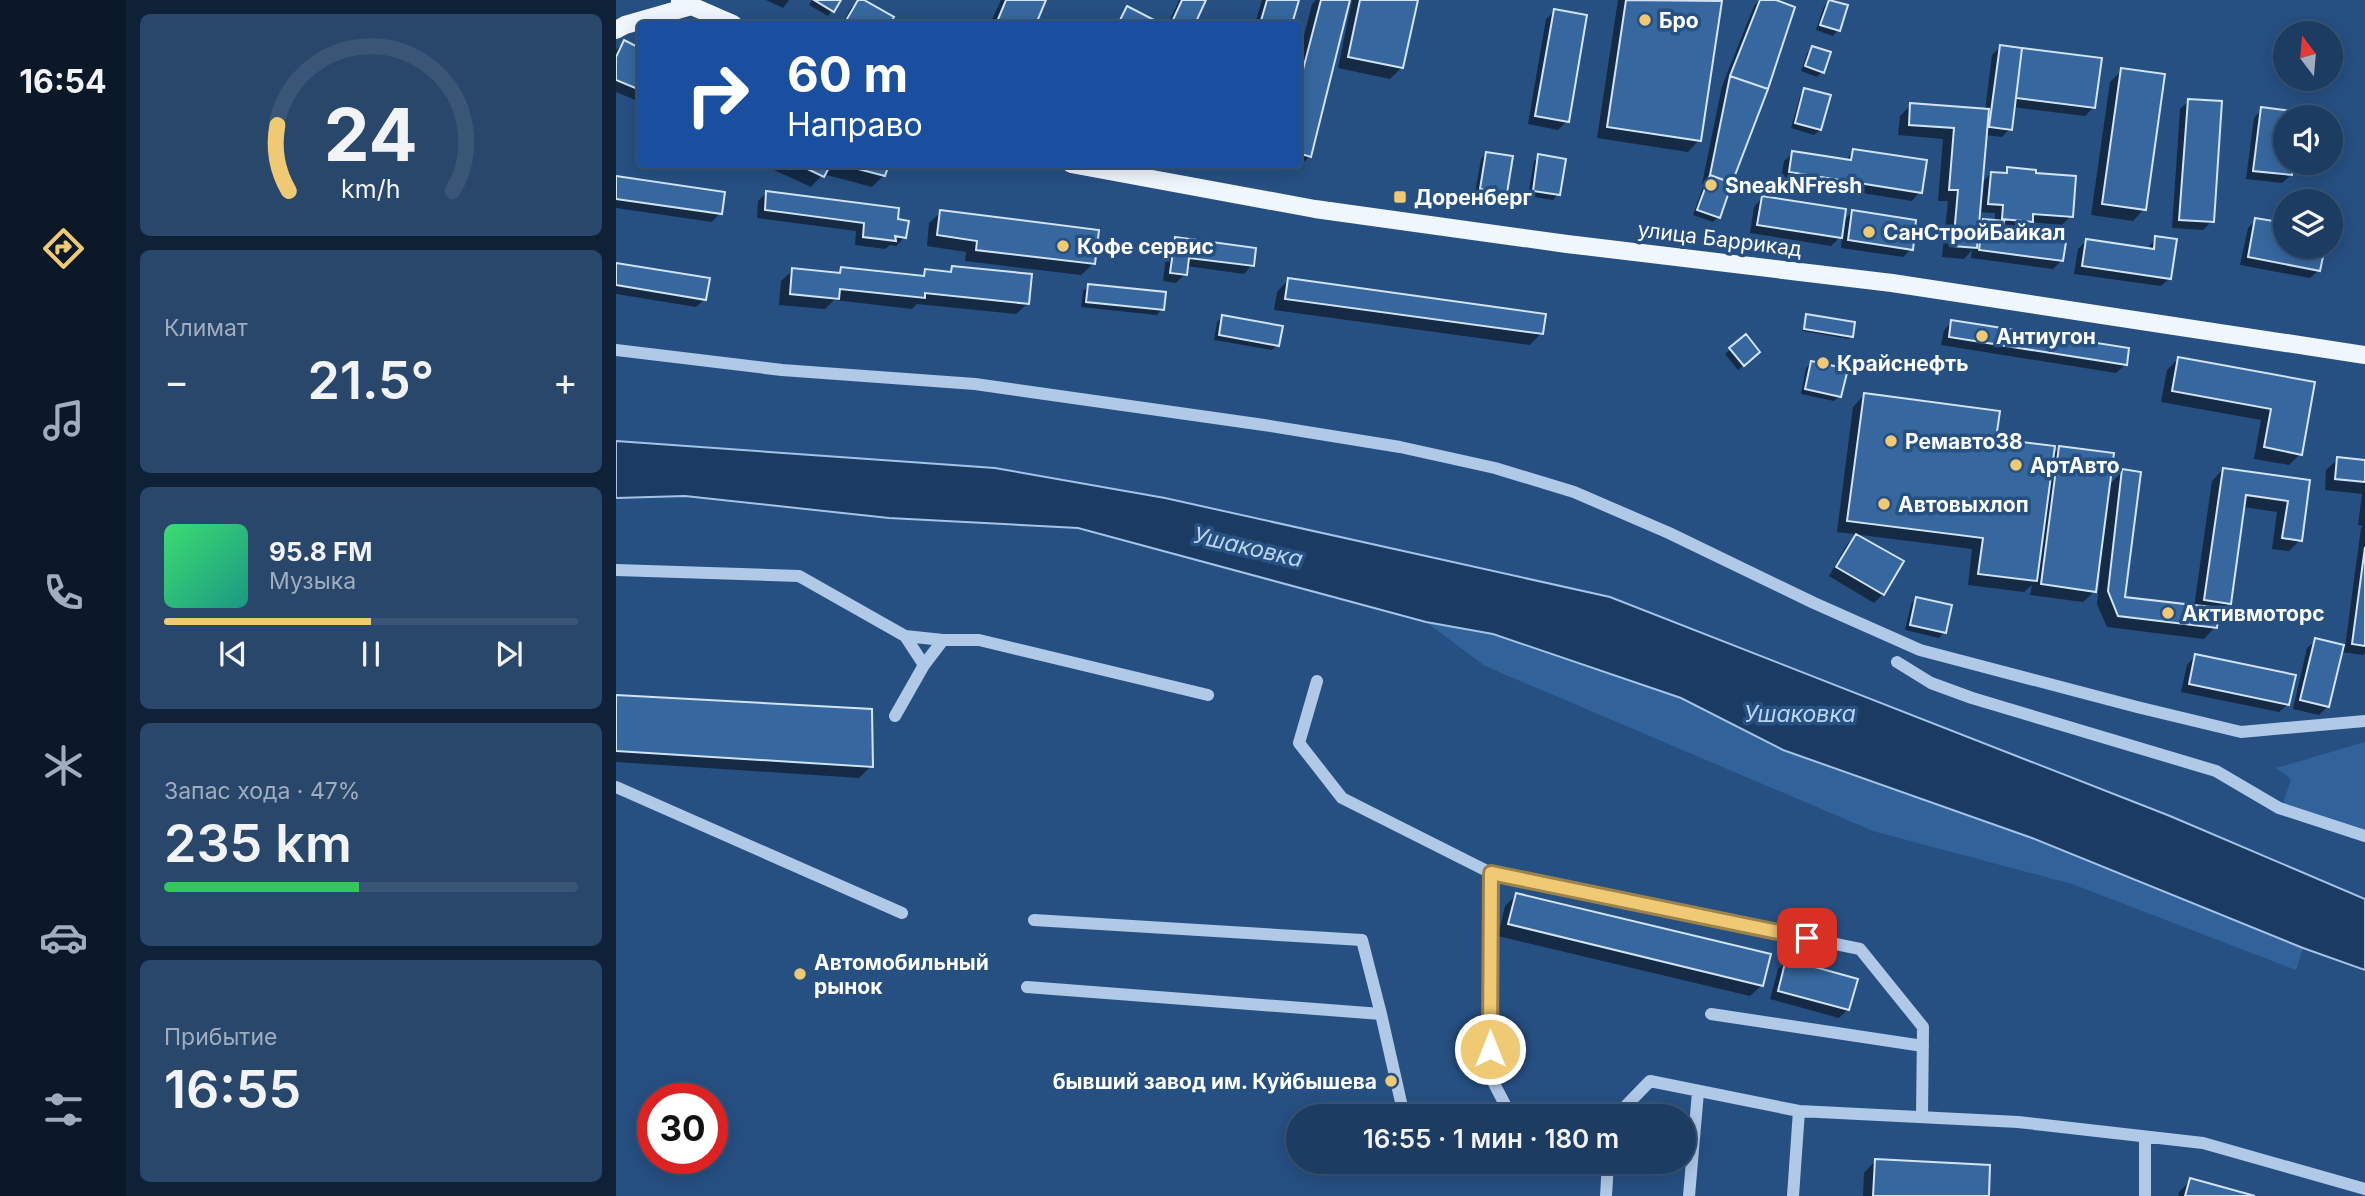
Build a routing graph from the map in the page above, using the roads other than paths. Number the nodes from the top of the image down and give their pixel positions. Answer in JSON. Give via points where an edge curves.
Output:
{"nodes":[{"id":1,"x":684,"y":3,"type":"edge"},
{"id":2,"x":726,"y":21,"type":"edge"},
{"id":3,"x":616,"y":30,"type":"edge"},
{"id":4,"x":1093,"y":168,"type":"edge"},
{"id":5,"x":616,"y":350,"type":"edge"},
{"id":6,"x":2365,"y":355,"type":"edge"},
{"id":7,"x":616,"y":570,"type":"edge"},
{"id":8,"x":905,"y":636,"type":"junction"},
{"id":9,"x":943,"y":640,"type":"junction"},
{"id":10,"x":1897,"y":662,"type":"dead end"},
{"id":11,"x":924,"y":665,"type":"junction"},
{"id":12,"x":1317,"y":681,"type":"dead end"},
{"id":13,"x":1208,"y":695,"type":"dead end"},
{"id":14,"x":895,"y":716,"type":"dead end"},
{"id":15,"x":2365,"y":721,"type":"edge"},
{"id":16,"x":616,"y":787,"type":"edge"},
{"id":17,"x":2365,"y":836,"type":"edge"},
{"id":18,"x":1491,"y":873,"type":"junction"},
{"id":19,"x":901,"y":913,"type":"dead end"},
{"id":20,"x":1034,"y":920,"type":"dead end"},
{"id":21,"x":1027,"y":987,"type":"dead end"},
{"id":22,"x":1381,"y":1014,"type":"junction"},
{"id":23,"x":1711,"y":1014,"type":"dead end"},
{"id":24,"x":1923,"y":1046,"type":"junction"},
{"id":25,"x":1698,"y":1092,"type":"dead end"},
{"id":26,"x":1401,"y":1104,"type":"edge"},
{"id":27,"x":1505,"y":1104,"type":"edge"},
{"id":28,"x":1628,"y":1104,"type":"edge"},
{"id":29,"x":1695,"y":1104,"type":"edge"},
{"id":30,"x":1799,"y":1111,"type":"junction"},
{"id":31,"x":1922,"y":1117,"type":"junction"},
{"id":32,"x":2145,"y":1137,"type":"junction"},
{"id":33,"x":1607,"y":1174,"type":"edge"},
{"id":34,"x":1689,"y":1174,"type":"edge"},
{"id":35,"x":2365,"y":1189,"type":"edge"},
{"id":36,"x":1606,"y":1196,"type":"edge"},
{"id":37,"x":1689,"y":1196,"type":"edge"},
{"id":38,"x":1793,"y":1196,"type":"edge"},
{"id":39,"x":2145,"y":1196,"type":"edge"}],
"edges":[{"from":1,"to":2,"type":"main road"},
{"from":1,"to":3,"type":"main road"},
{"from":4,"to":6,"type":"main road","name":"улица Баррикад","via":[[1315,209],[1892,283]]},
{"from":5,"to":15,"type":"street","via":[[782,370],[975,384],[1399,447],[1495,468],[1574,492],[1920,650],[2241,732]]},
{"from":7,"to":8,"type":"street","via":[[799,576]]},
{"from":8,"to":9,"type":"street"},
{"from":8,"to":11,"type":"street"},
{"from":9,"to":11,"type":"street"},
{"from":9,"to":13,"type":"street","via":[[979,640]]},
{"from":10,"to":17,"type":"street","via":[[1931,683],[1972,698],[2216,771],[2279,808]]},
{"from":11,"to":14,"type":"street"},
{"from":12,"to":18,"type":"street","via":[[1299,743],[1342,797]]},
{"from":16,"to":19,"type":"street"},
{"from":18,"to":24,"type":"street","via":[[1860,949],[1923,1027]]},
{"from":18,"to":27,"type":"street","via":[[1489,1074]]},
{"from":20,"to":22,"type":"street","via":[[1362,940]]},
{"from":21,"to":22,"type":"street"},
{"from":22,"to":26,"type":"street"},
{"from":23,"to":24,"type":"street"},
{"from":24,"to":31,"type":"street"},
{"from":25,"to":29,"type":"street"},
{"from":28,"to":30,"type":"street","via":[[1650,1081]]},
{"from":30,"to":31,"type":"street"},
{"from":30,"to":38,"type":"street"},
{"from":31,"to":32,"type":"street","via":[[2018,1122]]},
{"from":32,"to":35,"type":"street","via":[[2203,1143]]},
{"from":32,"to":39,"type":"street"},
{"from":33,"to":36,"type":"street"},
{"from":34,"to":37,"type":"street"}]}
